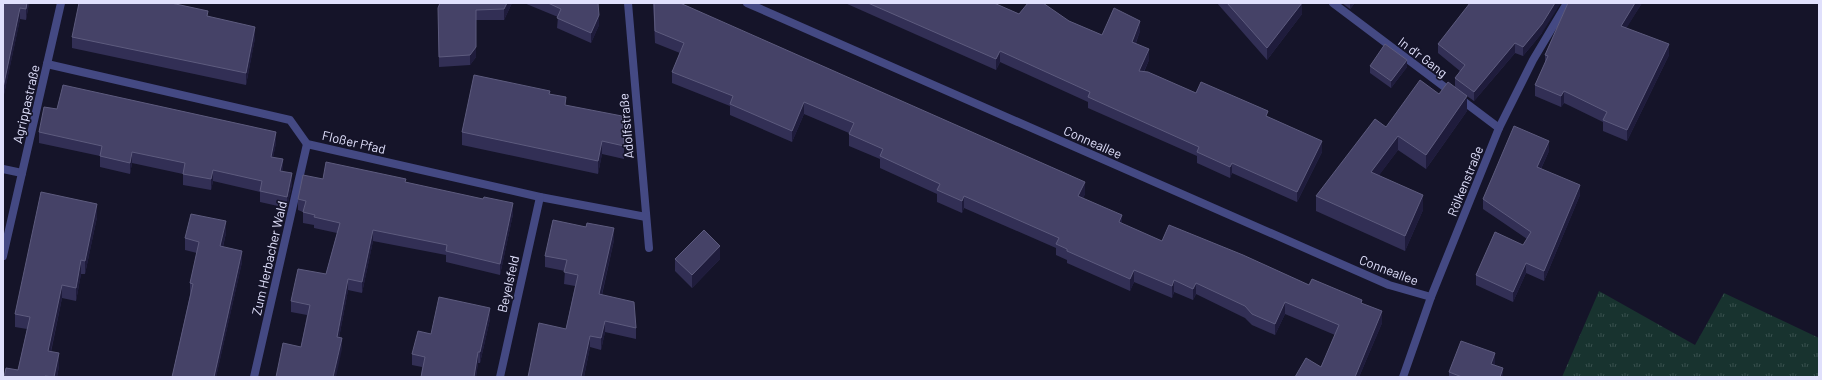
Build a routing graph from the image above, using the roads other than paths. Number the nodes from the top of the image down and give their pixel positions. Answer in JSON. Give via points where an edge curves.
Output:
{"nodes":[{"id":1,"x":61,"y":3,"type":"edge"},
{"id":2,"x":628,"y":3,"type":"edge"},
{"id":3,"x":747,"y":3,"type":"edge"},
{"id":4,"x":1333,"y":3,"type":"edge"},
{"id":5,"x":1567,"y":3,"type":"edge"},
{"id":6,"x":47,"y":64,"type":"junction"},
{"id":7,"x":1499,"y":128,"type":"junction"},
{"id":8,"x":307,"y":144,"type":"junction"},
{"id":9,"x":3,"y":169,"type":"edge"},
{"id":10,"x":22,"y":173,"type":"junction"},
{"id":11,"x":540,"y":197,"type":"junction"},
{"id":12,"x":646,"y":216,"type":"junction"},
{"id":13,"x":649,"y":248,"type":"dead end"},
{"id":14,"x":3,"y":256,"type":"edge"},
{"id":15,"x":1431,"y":297,"type":"junction"},
{"id":16,"x":254,"y":377,"type":"edge"},
{"id":17,"x":500,"y":377,"type":"edge"},
{"id":18,"x":1403,"y":377,"type":"edge"}],
"edges":[{"from":1,"to":6,"type":"street","name":"Agrippastraße"},
{"from":2,"to":12,"type":"street","name":"Adolfstraße"},
{"from":3,"to":15,"type":"street","name":"Conneallee","via":[[1389,285]]},
{"from":4,"to":7,"type":"street","name":"In d'r Gang"},
{"from":5,"to":7,"type":"street","name":"Rölkenstraße","via":[[1532,60]]},
{"from":6,"to":8,"type":"street","name":"Floßer Pfad","via":[[290,120]]},
{"from":6,"to":10,"type":"street","name":"Agrippastraße"},
{"from":7,"to":15,"type":"street","name":"Rölkenstraße"},
{"from":8,"to":11,"type":"street","name":"Floßer Pfad"},
{"from":8,"to":16,"type":"street","name":"Zum Herbacher Wald"},
{"from":9,"to":10,"type":"street"},
{"from":10,"to":14,"type":"street","name":"Agrippastraße"},
{"from":11,"to":12,"type":"street","name":"Floßer Pfad"},
{"from":11,"to":17,"type":"street","name":"Beyelsfeld"},
{"from":12,"to":13,"type":"street","name":"Adolfstraße"},
{"from":15,"to":18,"type":"street","name":"Rölkenstraße"}]}
